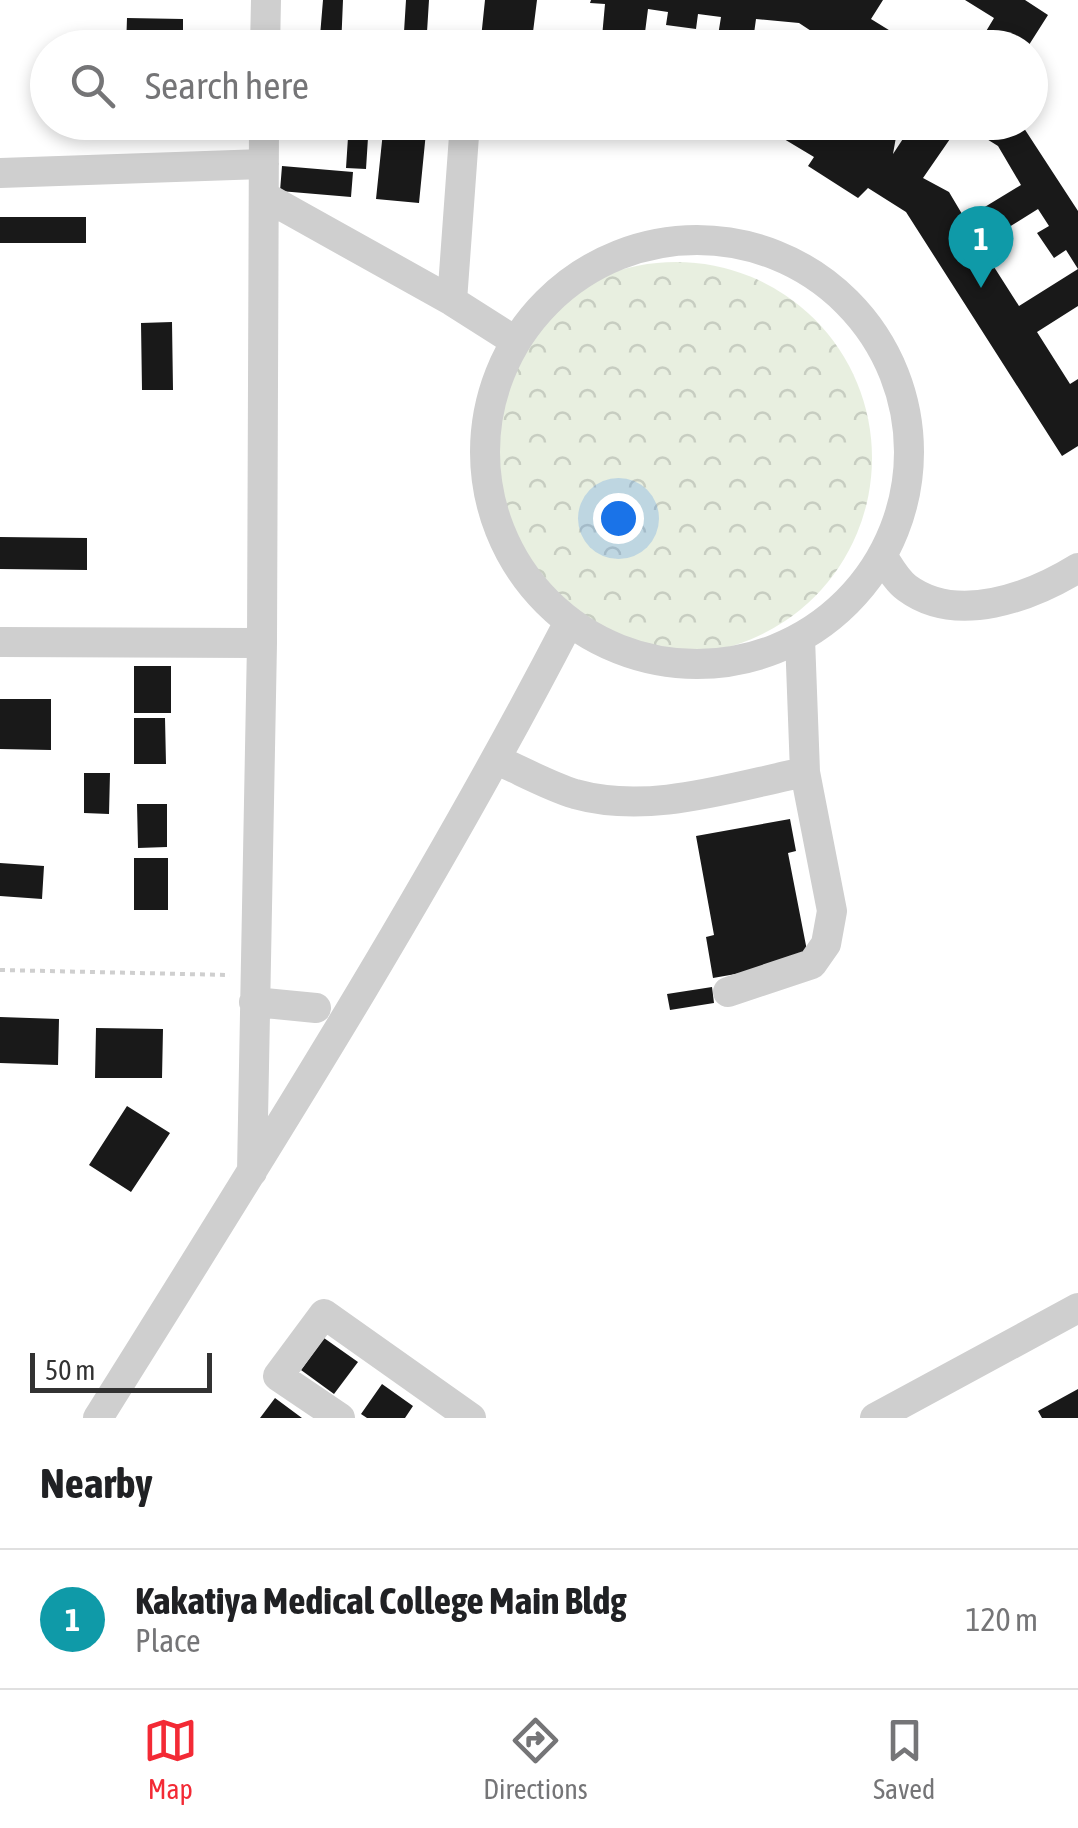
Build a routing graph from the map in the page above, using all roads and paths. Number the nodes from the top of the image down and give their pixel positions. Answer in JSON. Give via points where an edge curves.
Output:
{"nodes":[{"id":1,"x":266,"y":0,"type":"edge"},
{"id":2,"x":265,"y":30,"type":"edge"},
{"id":3,"x":264,"y":140,"type":"edge"},
{"id":4,"x":464,"y":140,"type":"edge"},
{"id":5,"x":264,"y":164,"type":"junction"},
{"id":6,"x":0,"y":173,"type":"edge"},
{"id":7,"x":264,"y":196,"type":"junction"},
{"id":8,"x":452,"y":301,"type":"junction"},
{"id":9,"x":516,"y":340,"type":"junction"},
{"id":10,"x":883,"y":558,"type":"junction"},
{"id":11,"x":1078,"y":568,"type":"edge"},
{"id":12,"x":568,"y":622,"type":"junction"},
{"id":13,"x":800,"y":638,"type":"junction"},
{"id":14,"x":0,"y":642,"type":"edge"},
{"id":15,"x":262,"y":644,"type":"junction"},
{"id":16,"x":497,"y":760,"type":"junction"},
{"id":17,"x":804,"y":772,"type":"junction"},
{"id":18,"x":0,"y":970,"type":"edge"},
{"id":19,"x":254,"y":989,"type":"junction"},
{"id":20,"x":728,"y":992,"type":"dead end"},
{"id":21,"x":316,"y":1008,"type":"dead end"},
{"id":22,"x":252,"y":1172,"type":"junction"},
{"id":23,"x":1078,"y":1308,"type":"edge"},
{"id":24,"x":98,"y":1418,"type":"edge"},
{"id":25,"x":340,"y":1418,"type":"edge"},
{"id":26,"x":470,"y":1418,"type":"edge"},
{"id":27,"x":876,"y":1418,"type":"edge"}],
"edges":[{"from":1,"to":2,"type":"street"},
{"from":3,"to":5,"type":"street"},
{"from":4,"to":8,"type":"street"},
{"from":5,"to":6,"type":"street"},
{"from":5,"to":7,"type":"street"},
{"from":7,"to":8,"type":"street"},
{"from":7,"to":15,"type":"street"},
{"from":8,"to":9,"type":"street"},
{"from":9,"to":10,"type":"street","via":[[549,299],[592,267],[642,247],[695,240],[742,244],[787,259],[828,284],[862,317],[901,388],[911,457],[903,509]]},
{"from":9,"to":12,"type":"street","via":[[487,413],[487,492],[516,565]]},
{"from":10,"to":11,"type":"street","via":[[904,586],[953,607],[998,602]]},
{"from":10,"to":13,"type":"street","via":[[852,599]]},
{"from":12,"to":13,"type":"street","via":[[613,648],[663,662],[715,664],[766,654]]},
{"from":12,"to":16,"type":"street"},
{"from":13,"to":17,"type":"street"},
{"from":14,"to":15,"type":"street"},
{"from":15,"to":19,"type":"street"},
{"from":16,"to":17,"type":"street","via":[[575,794],[619,802],[655,802]]},
{"from":16,"to":22,"type":"street"},
{"from":17,"to":20,"type":"street","via":[[832,912],[826,944],[812,964]]},
{"from":18,"to":19,"type":"path"},
{"from":19,"to":21,"type":"street"},
{"from":19,"to":22,"type":"street"},
{"from":22,"to":24,"type":"street"},
{"from":23,"to":27,"type":"street"},
{"from":25,"to":26,"type":"street","via":[[278,1376],[324,1314]]}]}
